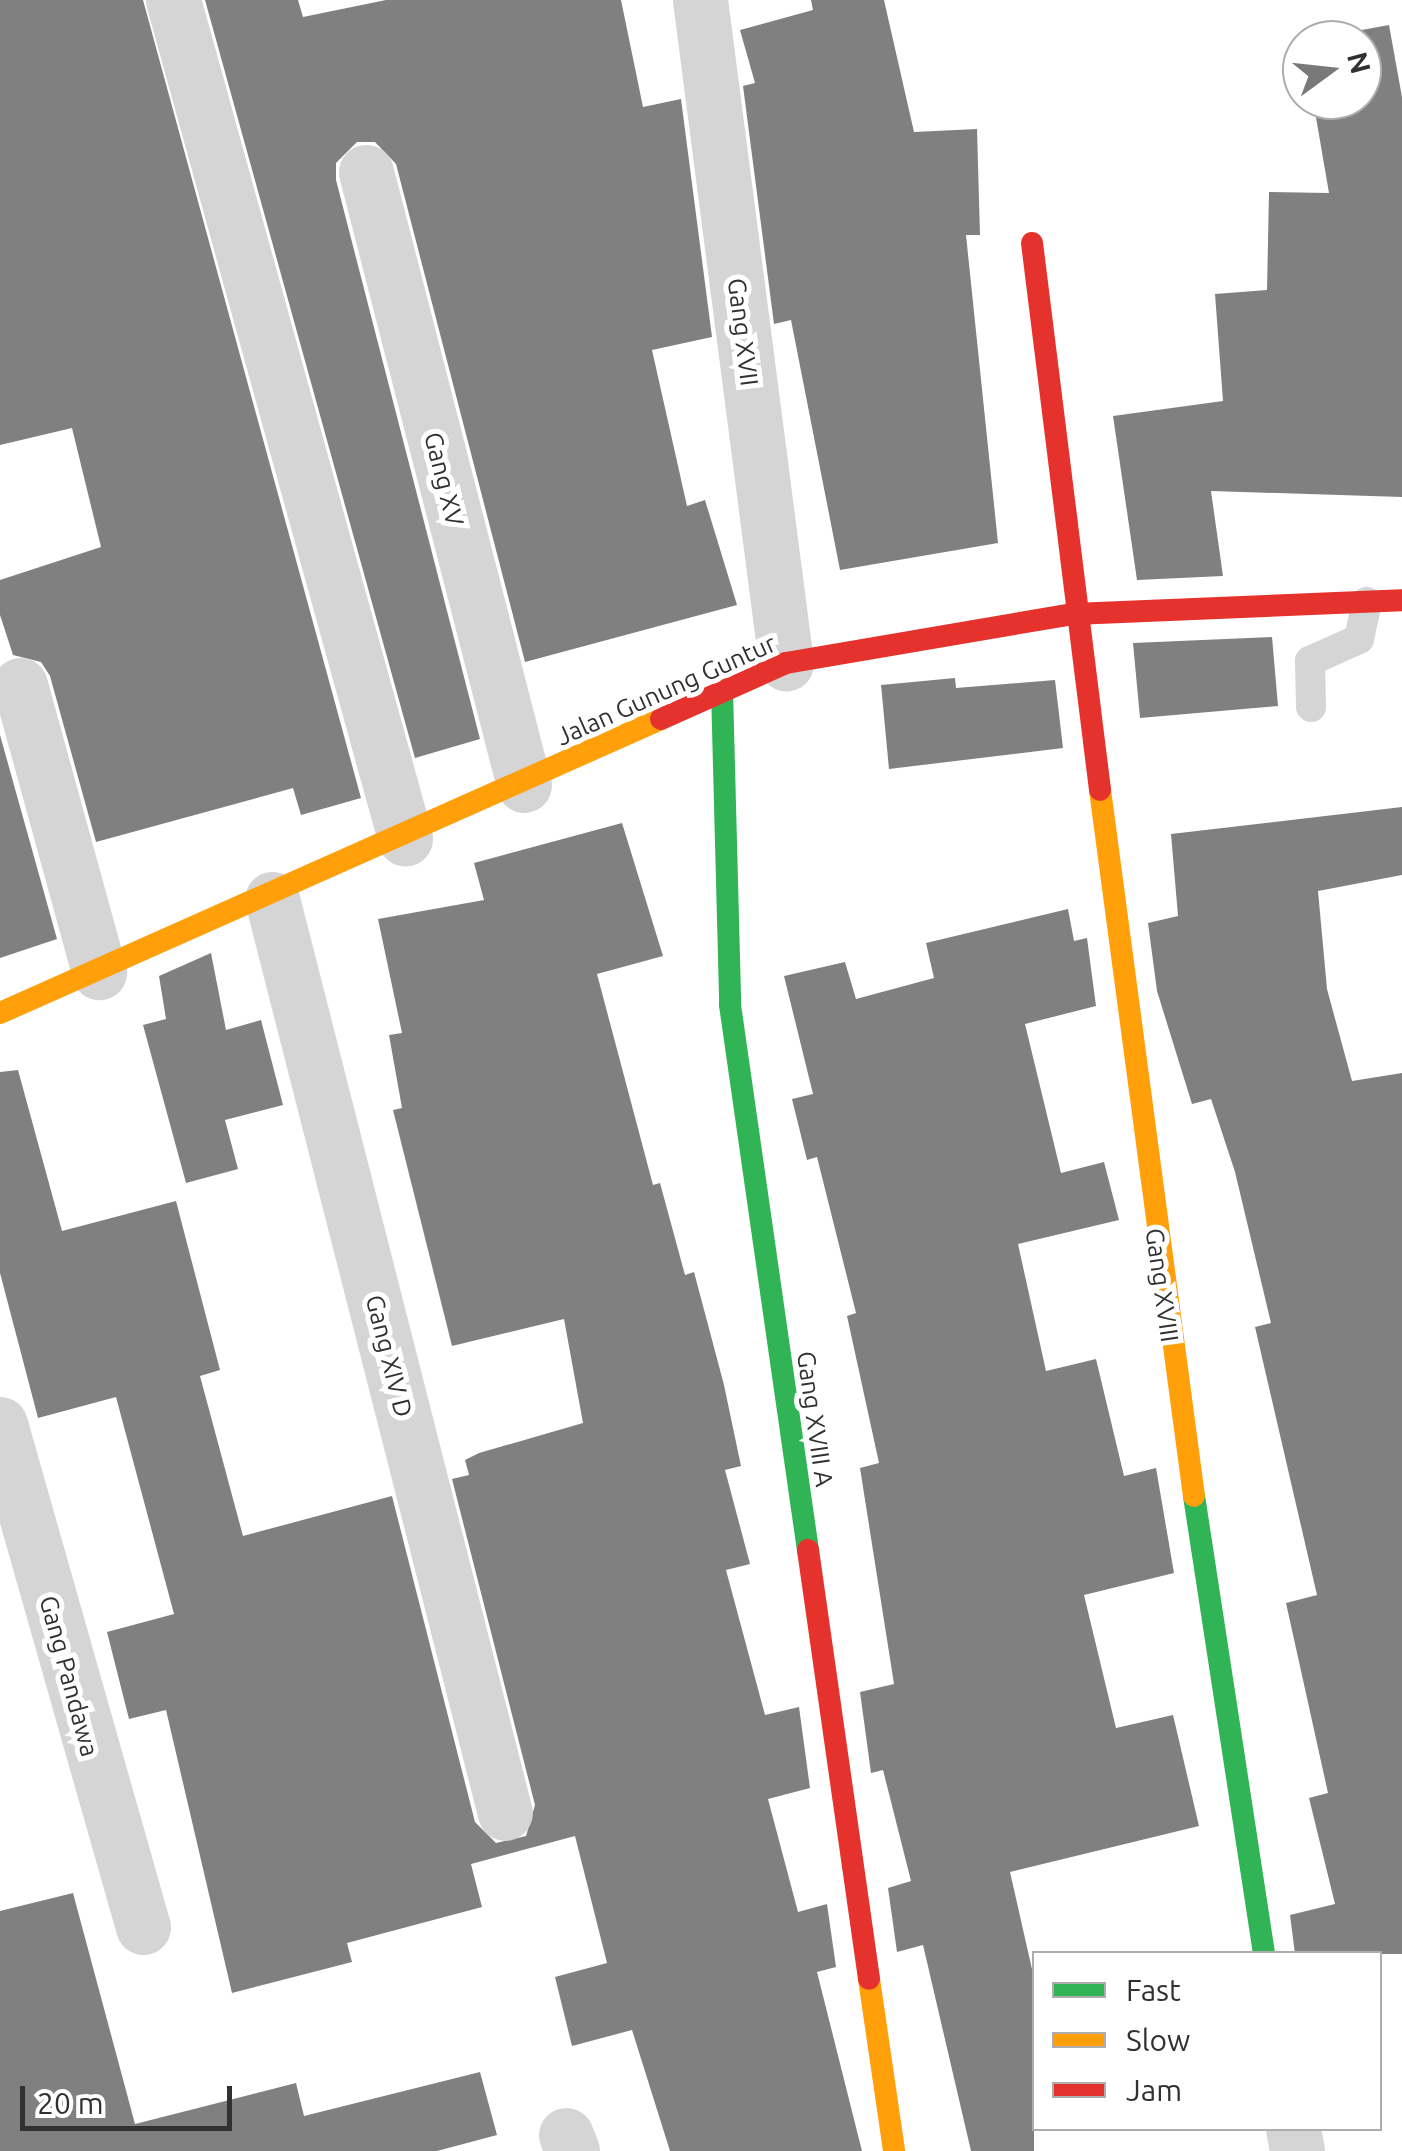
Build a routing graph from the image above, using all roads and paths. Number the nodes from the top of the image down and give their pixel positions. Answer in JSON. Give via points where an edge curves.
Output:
{"nodes":[{"id":1,"x":173,"y":0,"type":"edge"},
{"id":2,"x":700,"y":0,"type":"edge"},
{"id":3,"x":366,"y":172,"type":"dead end"},
{"id":4,"x":1032,"y":243,"type":"dead end"},
{"id":5,"x":1402,"y":600,"type":"edge"},
{"id":6,"x":1367,"y":602,"type":"junction"},
{"id":7,"x":1074,"y":614,"type":"junction"},
{"id":8,"x":786,"y":663,"type":"junction"},
{"id":9,"x":20,"y":685,"type":"dead end"},
{"id":10,"x":722,"y":690,"type":"junction"},
{"id":11,"x":1311,"y":707,"type":"dead end"},
{"id":12,"x":524,"y":785,"type":"junction"},
{"id":13,"x":405,"y":838,"type":"junction"},
{"id":14,"x":272,"y":899,"type":"junction"},
{"id":15,"x":99,"y":972,"type":"junction"},
{"id":16,"x":0,"y":1012,"type":"edge"},
{"id":17,"x":0,"y":1424,"type":"edge"},
{"id":18,"x":505,"y":1813,"type":"dead end"},
{"id":19,"x":142,"y":1927,"type":"dead end"},
{"id":20,"x":1264,"y":1951,"type":"edge"},
{"id":21,"x":894,"y":2151,"type":"edge"}],
"edges":[{"from":1,"to":13,"type":"street"},
{"from":2,"to":8,"type":"street","name":"Gang XVII"},
{"from":3,"to":12,"type":"street","name":"Gang XV"},
{"from":4,"to":7,"type":"street","name":"Gang XVIII"},
{"from":5,"to":6,"type":"street","name":"Jalan Gunung Guntur"},
{"from":6,"to":7,"type":"street","name":"Jalan Gunung Guntur"},
{"from":6,"to":11,"type":"lane","via":[[1358,639],[1310,660]]},
{"from":7,"to":8,"type":"street","name":"Jalan Gunung Guntur"},
{"from":7,"to":20,"type":"street","name":"Gang XVIII","via":[[1164,1302]]},
{"from":8,"to":10,"type":"street","name":"Jalan Gunung Guntur"},
{"from":9,"to":15,"type":"street"},
{"from":10,"to":12,"type":"street","name":"Jalan Gunung Guntur"},
{"from":10,"to":21,"type":"street","name":"Gang XVIII A","via":[[730,1006]]},
{"from":12,"to":13,"type":"street","name":"Jalan Gunung Guntur"},
{"from":13,"to":14,"type":"street","name":"Jalan Gunung Guntur"},
{"from":14,"to":15,"type":"street","name":"Jalan Gunung Guntur"},
{"from":14,"to":18,"type":"street","name":"Gang XIV D"},
{"from":15,"to":16,"type":"street","name":"Jalan Gunung Guntur"},
{"from":17,"to":19,"type":"street","name":"Gang Pandawa"}]}
